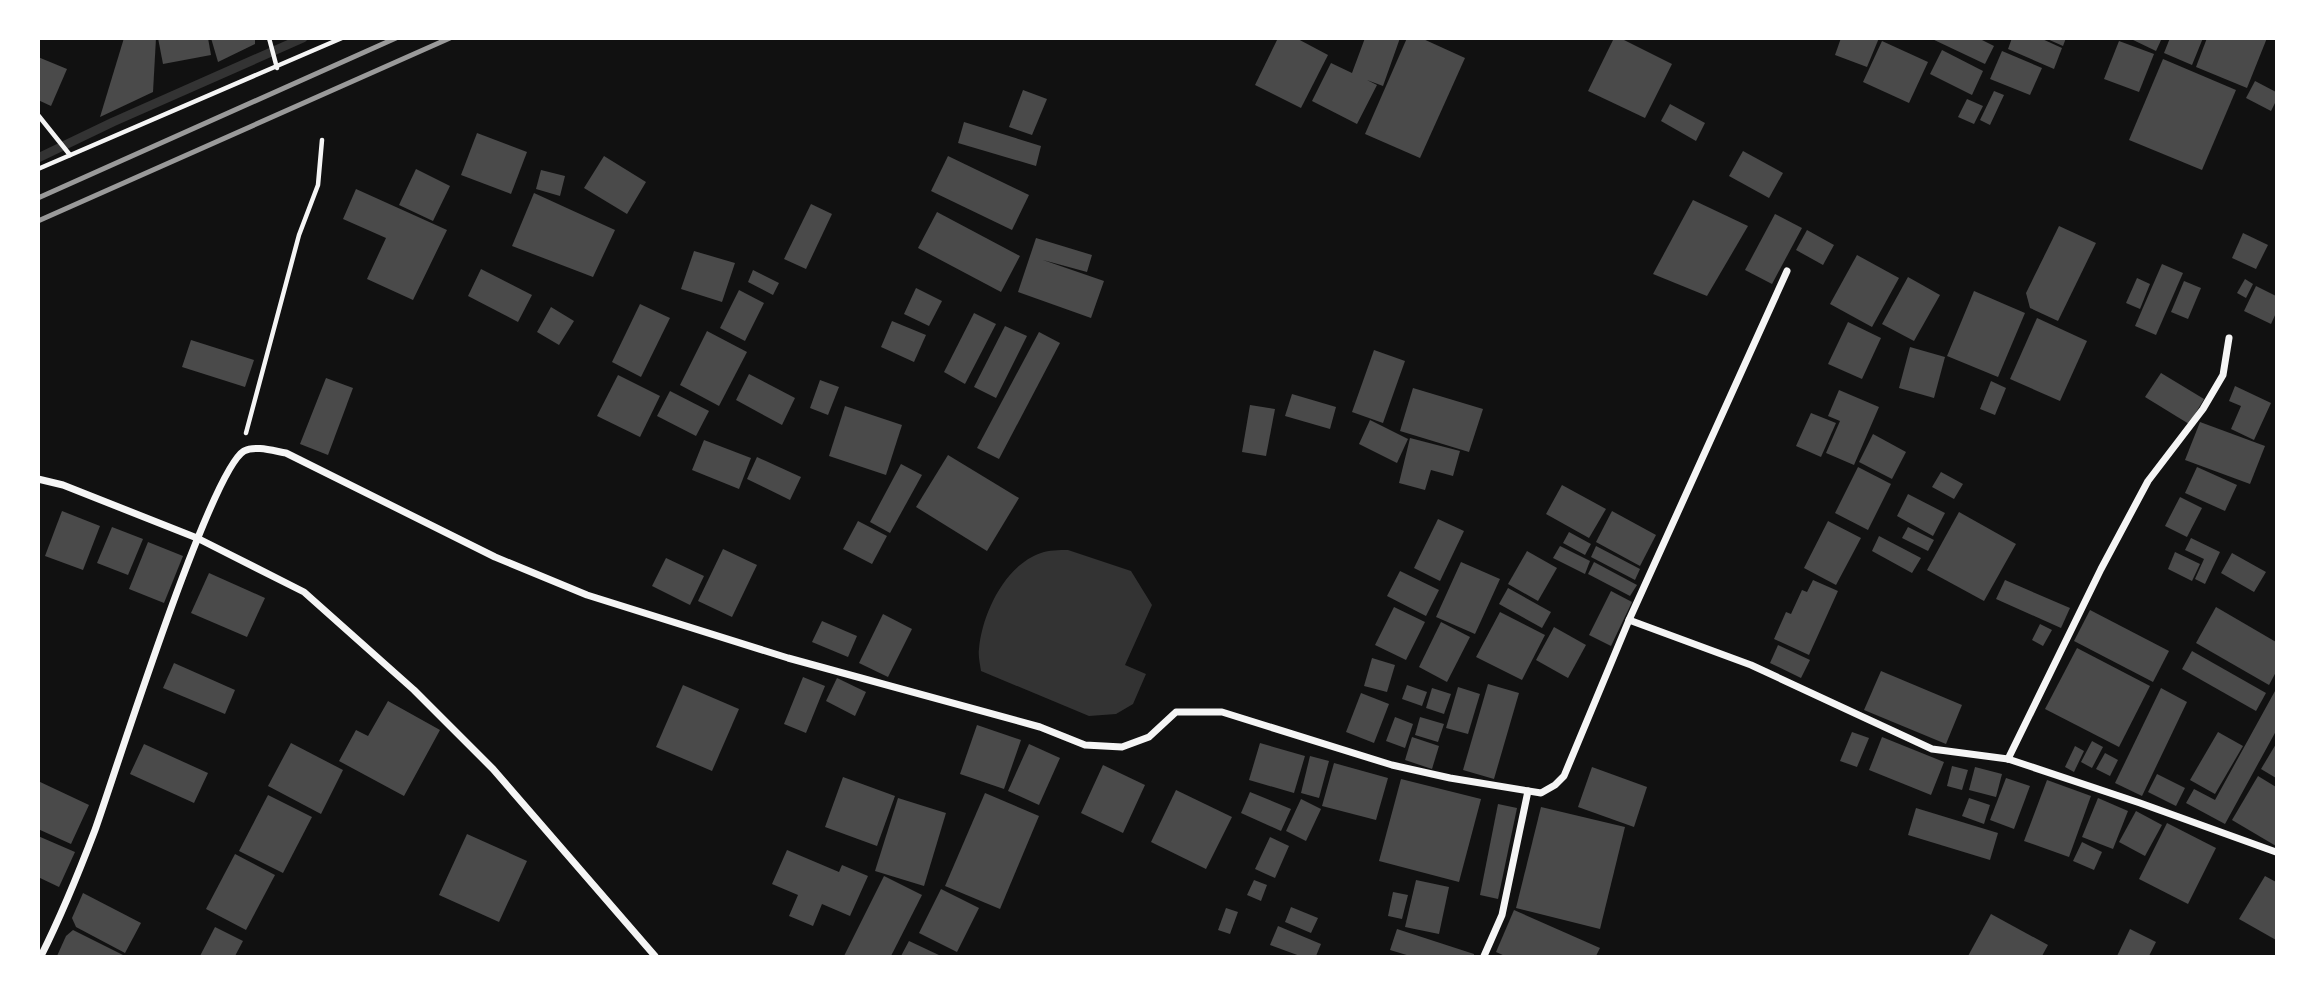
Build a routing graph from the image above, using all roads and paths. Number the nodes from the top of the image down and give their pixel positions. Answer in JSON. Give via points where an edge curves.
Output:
{"nodes":[{"id":1,"x":269,"y":38,"type":"edge"},
{"id":2,"x":342,"y":38,"type":"edge"},
{"id":3,"x":276,"y":68,"type":"junction"},
{"id":4,"x":38,"y":115,"type":"edge"},
{"id":5,"x":322,"y":140,"type":"dead end"},
{"id":6,"x":70,"y":155,"type":"junction"},
{"id":7,"x":38,"y":169,"type":"edge"},
{"id":8,"x":1787,"y":271,"type":"dead end"},
{"id":9,"x":2229,"y":338,"type":"dead end"},
{"id":10,"x":243,"y":452,"type":"junction"},
{"id":11,"x":38,"y":479,"type":"edge"},
{"id":12,"x":197,"y":538,"type":"junction"},
{"id":13,"x":1629,"y":620,"type":"junction"},
{"id":14,"x":2008,"y":759,"type":"junction"},
{"id":15,"x":1528,"y":791,"type":"junction"},
{"id":16,"x":2277,"y":852,"type":"edge"},
{"id":17,"x":41,"y":957,"type":"edge"},
{"id":18,"x":655,"y":957,"type":"edge"},
{"id":19,"x":1484,"y":957,"type":"edge"}],
"edges":[{"from":1,"to":3,"type":"path"},
{"from":2,"to":3,"type":"path"},
{"from":3,"to":6,"type":"path"},
{"from":4,"to":6,"type":"path"},
{"from":5,"to":10,"type":"path","via":[[318,185],[299,235]]},
{"from":6,"to":7,"type":"path"},
{"from":8,"to":13,"type":"street"},
{"from":9,"to":14,"type":"street","via":[[2223,375],[2148,481]]},
{"from":10,"to":12,"type":"street"},
{"from":10,"to":15,"type":"street","via":[[253,448],[286,453],[495,557],[587,595],[788,658],[1040,727],[1085,745],[1122,747],[1149,737],[1176,712],[1222,712],[1392,765]]},
{"from":11,"to":12,"type":"street"},
{"from":12,"to":17,"type":"street","via":[[94,831]]},
{"from":12,"to":18,"type":"street","via":[[304,592],[414,690],[493,769]]},
{"from":13,"to":14,"type":"street","via":[[1751,665],[1932,749]]},
{"from":13,"to":15,"type":"street","via":[[1564,776],[1541,793]]},
{"from":14,"to":16,"type":"street"},
{"from":15,"to":19,"type":"street","via":[[1502,915]]}]}
